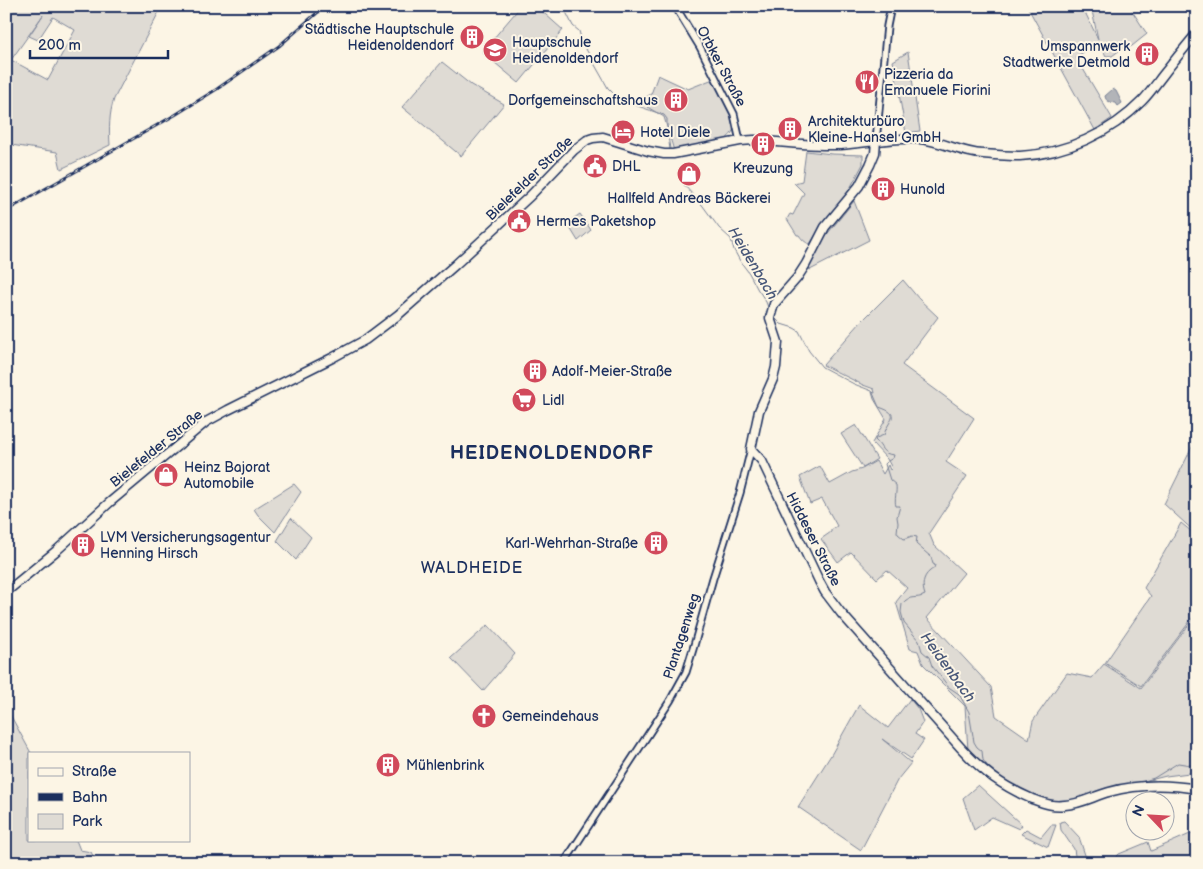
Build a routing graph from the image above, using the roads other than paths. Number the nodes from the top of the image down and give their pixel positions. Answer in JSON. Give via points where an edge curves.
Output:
{"nodes":[{"id":1,"x":675,"y":6,"type":"edge"},
{"id":2,"x":891,"y":6,"type":"edge"},
{"id":3,"x":1197,"y":34,"type":"edge"},
{"id":4,"x":740,"y":140,"type":"junction"},
{"id":5,"x":876,"y":141,"type":"junction"},
{"id":6,"x":751,"y":449,"type":"junction"},
{"id":7,"x":6,"y":592,"type":"edge"},
{"id":8,"x":1197,"y":789,"type":"edge"},
{"id":9,"x":564,"y":863,"type":"edge"}],
"edges":[{"from":1,"to":4,"type":"street","name":"Orbker Straße","via":[[734,114]]},
{"from":2,"to":5,"type":"street"},
{"from":3,"to":5,"type":"main road","name":"Bielefelder Straße","via":[[1132,111],[1104,131],[1074,145],[1013,156],[964,152],[922,140]]},
{"from":4,"to":5,"type":"main road","name":"Bielefelder Straße","via":[[834,145]]},
{"from":4,"to":7,"type":"main road","name":"Bielefelder Straße","via":[[664,154],[604,137],[587,140],[456,265],[391,320],[365,340],[206,422]]},
{"from":5,"to":6,"type":"main road","via":[[870,165],[859,186],[826,227],[802,270],[774,304],[771,322],[778,342],[777,361]]},
{"from":6,"to":8,"type":"main road","name":"Hiddeser Straße","via":[[762,461],[825,592],[961,748],[992,778],[1054,806],[1133,788],[1165,785]]},
{"from":6,"to":9,"type":"street","name":"Plantagenweg","via":[[686,672]]}]}
